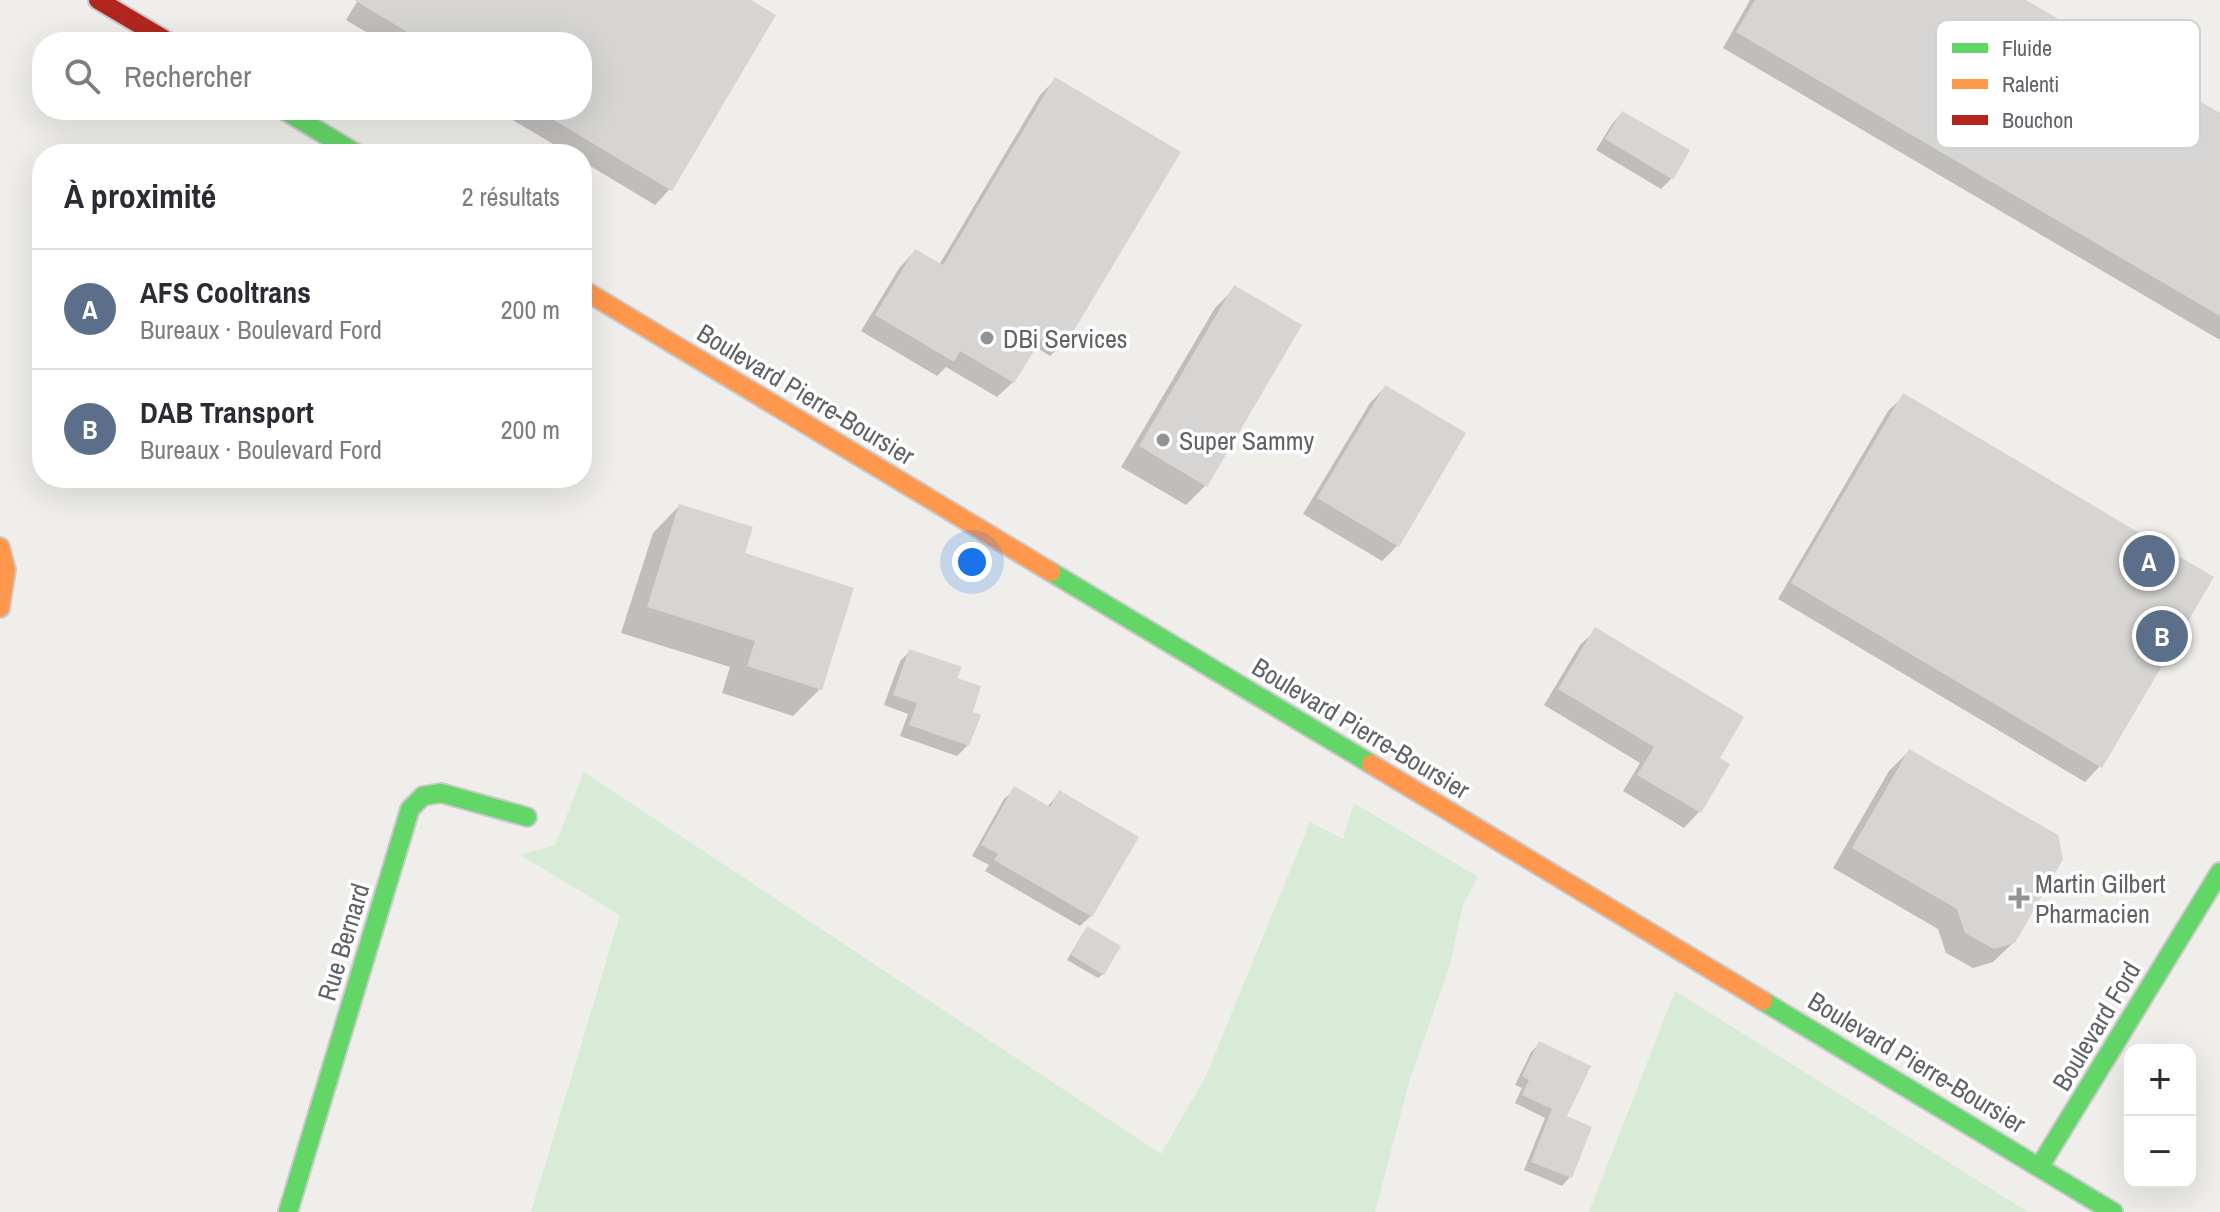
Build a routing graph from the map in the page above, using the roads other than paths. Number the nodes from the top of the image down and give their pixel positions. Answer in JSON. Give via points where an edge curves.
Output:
{"nodes":[{"id":1,"x":98,"y":0,"type":"edge"},
{"id":2,"x":152,"y":32,"type":"edge"},
{"id":3,"x":301,"y":120,"type":"edge"},
{"id":4,"x":340,"y":144,"type":"edge"},
{"id":5,"x":592,"y":295,"type":"edge"},
{"id":6,"x":0,"y":547,"type":"edge"},
{"id":7,"x":0,"y":608,"type":"edge"},
{"id":8,"x":527,"y":817,"type":"dead end"},
{"id":9,"x":2220,"y":872,"type":"edge"},
{"id":10,"x":2040,"y":1166,"type":"junction"},
{"id":11,"x":288,"y":1212,"type":"edge"},
{"id":12,"x":2113,"y":1212,"type":"edge"}],
"edges":[{"from":1,"to":2,"type":"street"},
{"from":3,"to":4,"type":"street"},
{"from":5,"to":10,"type":"street","name":"Boulevard Pierre-Boursier"},
{"from":6,"to":7,"type":"street","via":[[6,570]]},
{"from":8,"to":11,"type":"street","name":"Rue Bernard","via":[[428,792],[410,809]]},
{"from":9,"to":10,"type":"street","name":"Boulevard Ford"},
{"from":10,"to":12,"type":"street","name":"Boulevard Pierre-Boursier"}]}
